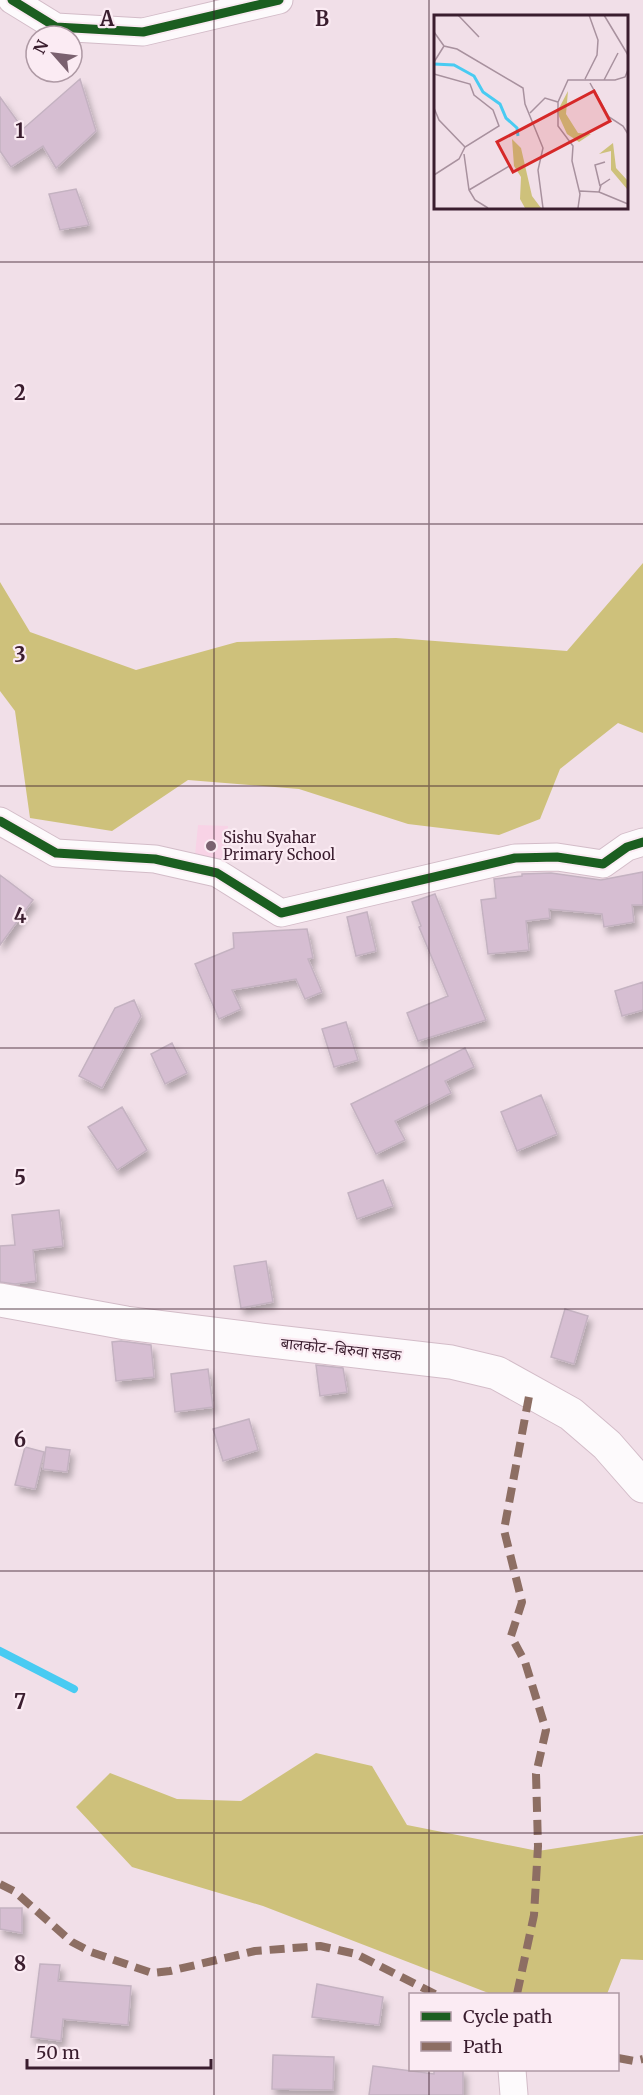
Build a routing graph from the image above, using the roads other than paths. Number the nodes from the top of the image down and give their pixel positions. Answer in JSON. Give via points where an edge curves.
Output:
{"nodes":[{"id":1,"x":12,"y":0,"type":"edge"},
{"id":2,"x":279,"y":0,"type":"edge"},
{"id":3,"x":0,"y":821,"type":"edge"},
{"id":4,"x":643,"y":842,"type":"edge"},
{"id":5,"x":0,"y":1300,"type":"edge"},
{"id":6,"x":643,"y":1486,"type":"edge"},
{"id":7,"x":512,"y":2071,"type":"edge"},
{"id":8,"x":514,"y":2095,"type":"edge"}],
"edges":[{"from":1,"to":2,"type":"street","via":[[56,27],[143,32]]},
{"from":3,"to":4,"type":"street","via":[[56,854],[155,859],[217,873],[281,913],[515,858],[557,857],[603,864],[627,847]]},
{"from":5,"to":6,"type":"main road","name":"बालकोट-बिरुवा सडक","via":[[126,1323],[451,1362],[497,1373],[571,1414],[607,1445]]},
{"from":7,"to":8,"type":"street"}]}
